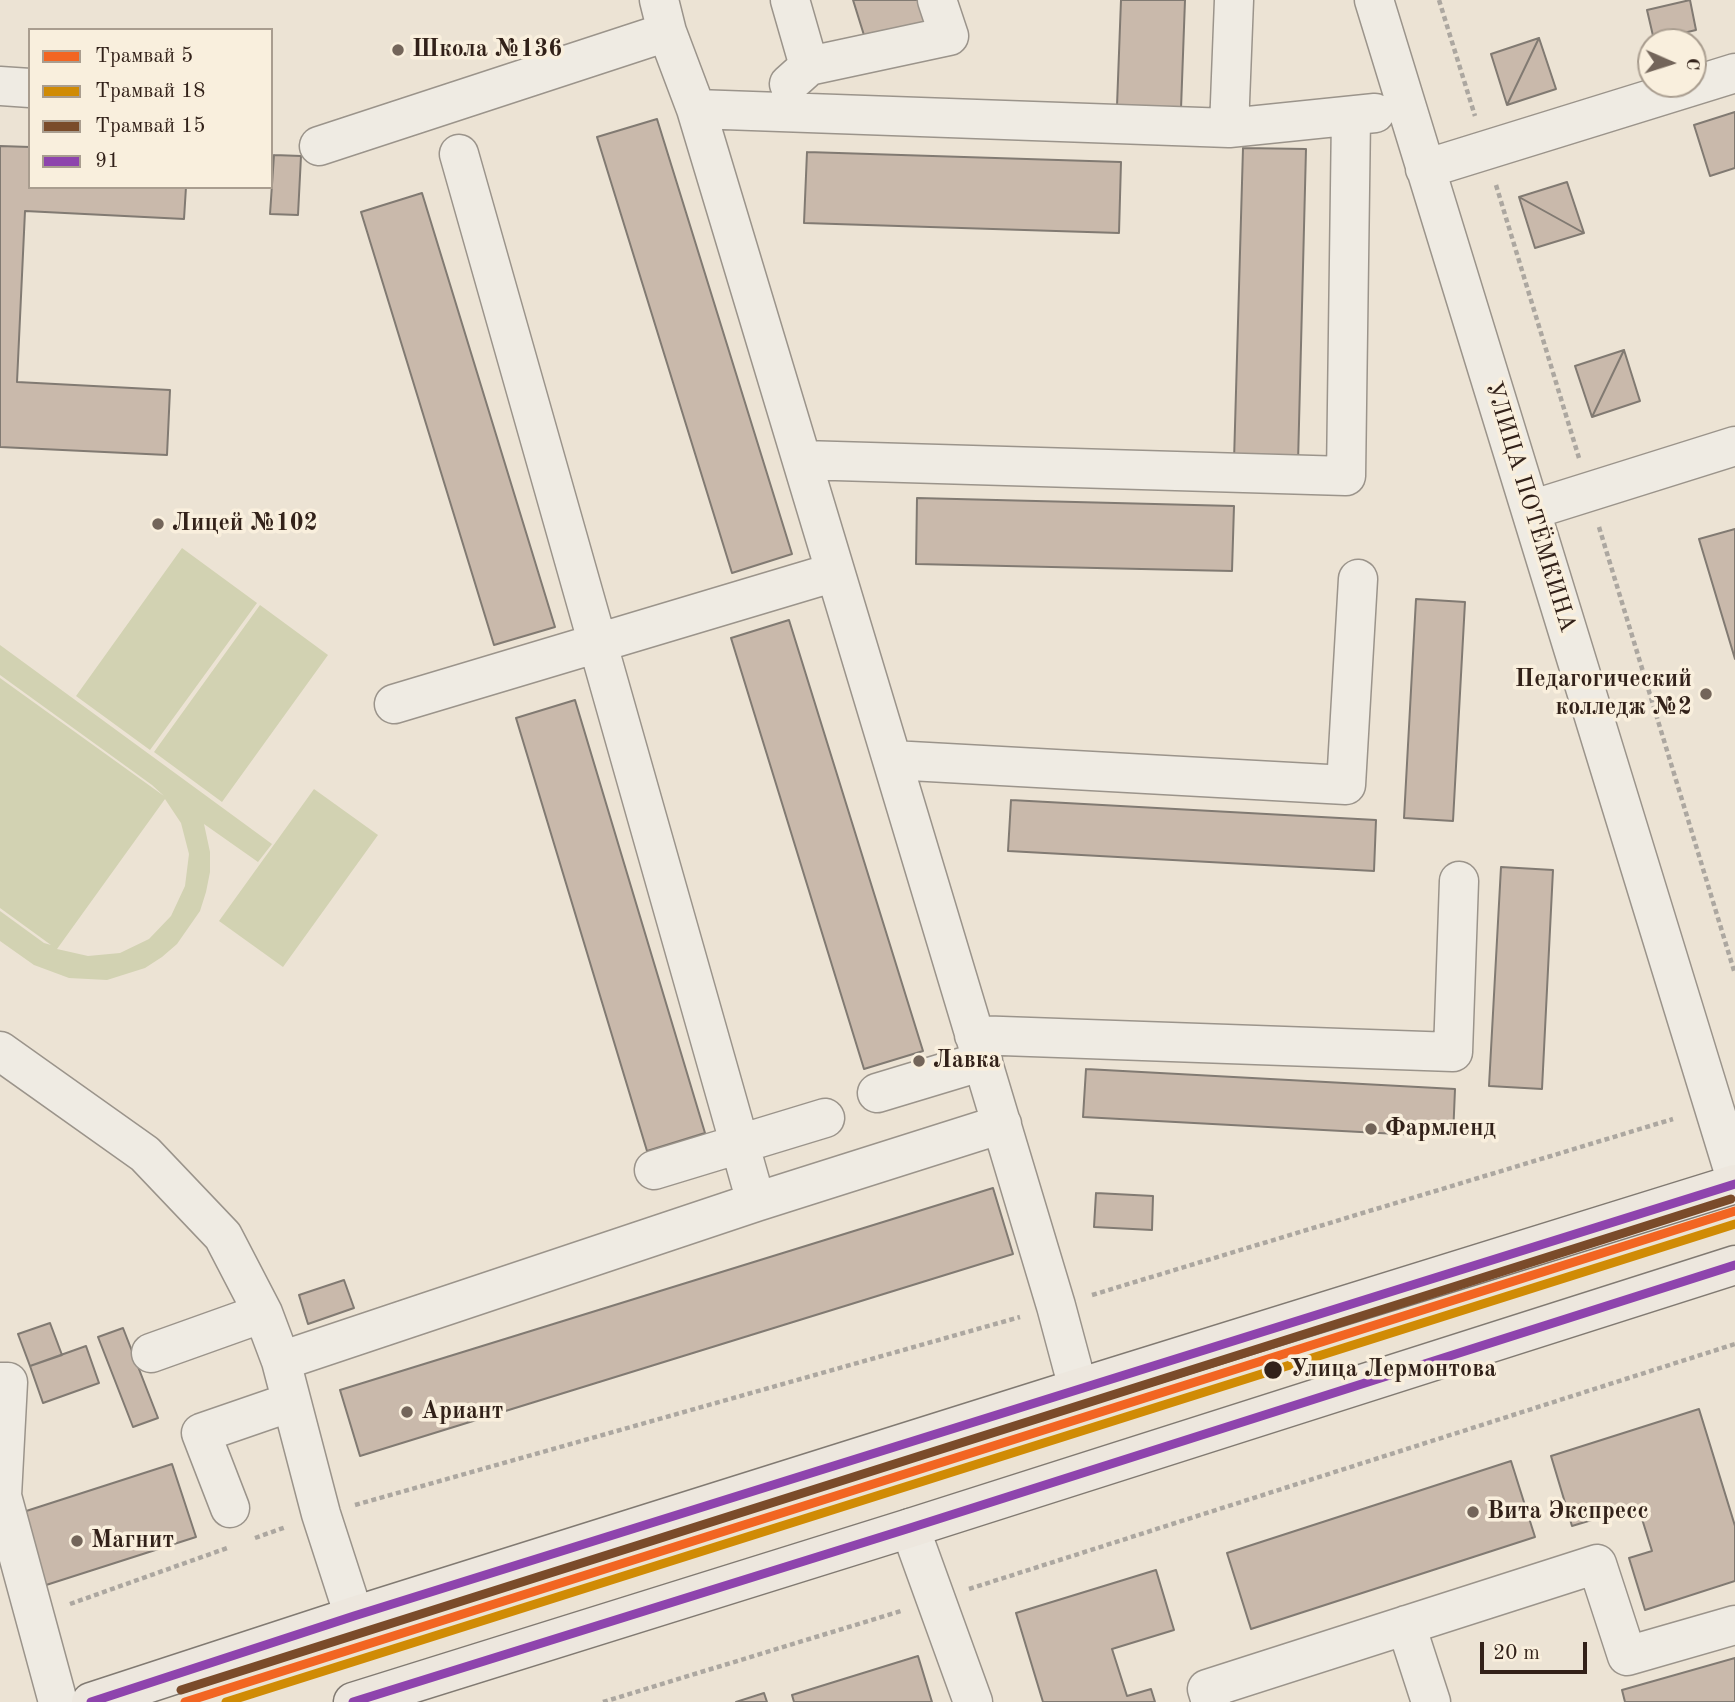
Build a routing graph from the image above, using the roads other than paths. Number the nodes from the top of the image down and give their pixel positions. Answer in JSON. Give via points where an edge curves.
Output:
{"nodes":[{"id":1,"x":790,"y":0,"type":"edge"},
{"id":2,"x":937,"y":0,"type":"edge"},
{"id":3,"x":1234,"y":0,"type":"edge"},
{"id":4,"x":1374,"y":0,"type":"edge"},
{"id":5,"x":663,"y":16,"type":"edge"},
{"id":6,"x":809,"y":66,"type":"junction"},
{"id":7,"x":1735,"y":73,"type":"edge"},
{"id":8,"x":0,"y":86,"type":"edge"},
{"id":9,"x":28,"y":88,"type":"edge"},
{"id":10,"x":696,"y":109,"type":"junction"},
{"id":11,"x":1407,"y":109,"type":"junction"},
{"id":12,"x":758,"y":111,"type":"junction"},
{"id":13,"x":1351,"y":117,"type":"junction"},
{"id":14,"x":1229,"y":128,"type":"junction"},
{"id":15,"x":319,"y":146,"type":"dead end"},
{"id":16,"x":459,"y":154,"type":"dead end"},
{"id":17,"x":1425,"y":169,"type":"junction"},
{"id":18,"x":1735,"y":446,"type":"edge"},
{"id":19,"x":802,"y":460,"type":"junction"},
{"id":20,"x":1531,"y":510,"type":"junction"},
{"id":21,"x":835,"y":572,"type":"junction"},
{"id":22,"x":1358,"y":579,"type":"dead end"},
{"id":23,"x":598,"y":642,"type":"junction"},
{"id":24,"x":394,"y":704,"type":"dead end"},
{"id":25,"x":892,"y":760,"type":"junction"},
{"id":26,"x":1459,"y":881,"type":"dead end"},
{"id":27,"x":979,"y":1048,"type":"junction"},
{"id":28,"x":0,"y":1051,"type":"edge"},
{"id":29,"x":877,"y":1093,"type":"dead end"},
{"id":30,"x":825,"y":1118,"type":"dead end"},
{"id":31,"x":1002,"y":1124,"type":"junction"},
{"id":32,"x":740,"y":1144,"type":"junction"},
{"id":33,"x":654,"y":1170,"type":"dead end"},
{"id":34,"x":1735,"y":1176,"type":"edge"},
{"id":35,"x":1735,"y":1184,"type":"edge"},
{"id":36,"x":756,"y":1202,"type":"junction"},
{"id":37,"x":1735,"y":1265,"type":"edge"},
{"id":38,"x":263,"y":1314,"type":"junction"},
{"id":39,"x":151,"y":1353,"type":"dead end"},
{"id":40,"x":281,"y":1361,"type":"junction"},
{"id":41,"x":0,"y":1382,"type":"edge"},
{"id":42,"x":1078,"y":1388,"type":"junction"},
{"id":43,"x":291,"y":1402,"type":"junction"},
{"id":44,"x":1,"y":1496,"type":"edge"},
{"id":45,"x":237,"y":1525,"type":"road end"},
{"id":46,"x":910,"y":1528,"type":"junction"},
{"id":47,"x":354,"y":1616,"type":"junction"},
{"id":48,"x":1406,"y":1625,"type":"junction"},
{"id":49,"x":1735,"y":1625,"type":"edge"},
{"id":50,"x":58,"y":1702,"type":"edge"},
{"id":51,"x":91,"y":1702,"type":"edge"},
{"id":52,"x":353,"y":1702,"type":"edge"},
{"id":53,"x":973,"y":1702,"type":"edge"},
{"id":54,"x":1211,"y":1702,"type":"edge"},
{"id":55,"x":1432,"y":1702,"type":"edge"}],
"edges":[{"from":1,"to":6,"type":"street"},
{"from":2,"to":6,"type":"street","via":[[949,37]]},
{"from":3,"to":14,"type":"street"},
{"from":4,"to":11,"type":"street","name":"УЛИЦА ПОТЁМКИНА"},
{"from":5,"to":10,"type":"street"},
{"from":5,"to":15,"type":"street"},
{"from":6,"to":12,"type":"street"},
{"from":7,"to":17,"type":"street"},
{"from":8,"to":9,"type":"street"},
{"from":10,"to":12,"type":"street"},
{"from":10,"to":19,"type":"street"},
{"from":11,"to":13,"type":"street"},
{"from":11,"to":17,"type":"street","name":"УЛИЦА ПОТЁМКИНА"},
{"from":12,"to":14,"type":"street"},
{"from":13,"to":14,"type":"street"},
{"from":13,"to":19,"type":"street","via":[[1346,476]]},
{"from":16,"to":23,"type":"street"},
{"from":17,"to":20,"type":"street","name":"УЛИЦА ПОТЁМКИНА"},
{"from":18,"to":20,"type":"street"},
{"from":19,"to":21,"type":"street"},
{"from":20,"to":34,"type":"street","name":"УЛИЦА ПОТЁМКИНА"},
{"from":21,"to":23,"type":"street"},
{"from":21,"to":25,"type":"street"},
{"from":22,"to":25,"type":"street","via":[[1346,785]]},
{"from":23,"to":24,"type":"street"},
{"from":23,"to":32,"type":"street"},
{"from":25,"to":27,"type":"street"},
{"from":26,"to":27,"type":"street","via":[[1453,1052]]},
{"from":27,"to":29,"type":"street"},
{"from":27,"to":31,"type":"street"},
{"from":28,"to":38,"type":"street","via":[[145,1154],[223,1236]]},
{"from":30,"to":32,"type":"street"},
{"from":31,"to":36,"type":"street"},
{"from":31,"to":42,"type":"street"},
{"from":32,"to":33,"type":"street"},
{"from":32,"to":36,"type":"street"},
{"from":35,"to":42,"type":"main road"},
{"from":36,"to":40,"type":"street"},
{"from":37,"to":46,"type":"main road"},
{"from":38,"to":39,"type":"street"},
{"from":38,"to":40,"type":"street"},
{"from":40,"to":43,"type":"street"},
{"from":41,"to":44,"type":"street","via":[[8,1382]]},
{"from":42,"to":47,"type":"main road"},
{"from":43,"to":45,"type":"street","via":[[201,1433]]},
{"from":43,"to":47,"type":"street"},
{"from":44,"to":50,"type":"street"},
{"from":46,"to":52,"type":"main road"},
{"from":46,"to":53,"type":"street"},
{"from":47,"to":51,"type":"main road"},
{"from":48,"to":49,"type":"street","via":[[1597,1564],[1627,1656]]},
{"from":48,"to":54,"type":"street","via":[[1207,1689]]},
{"from":48,"to":55,"type":"street"}]}
